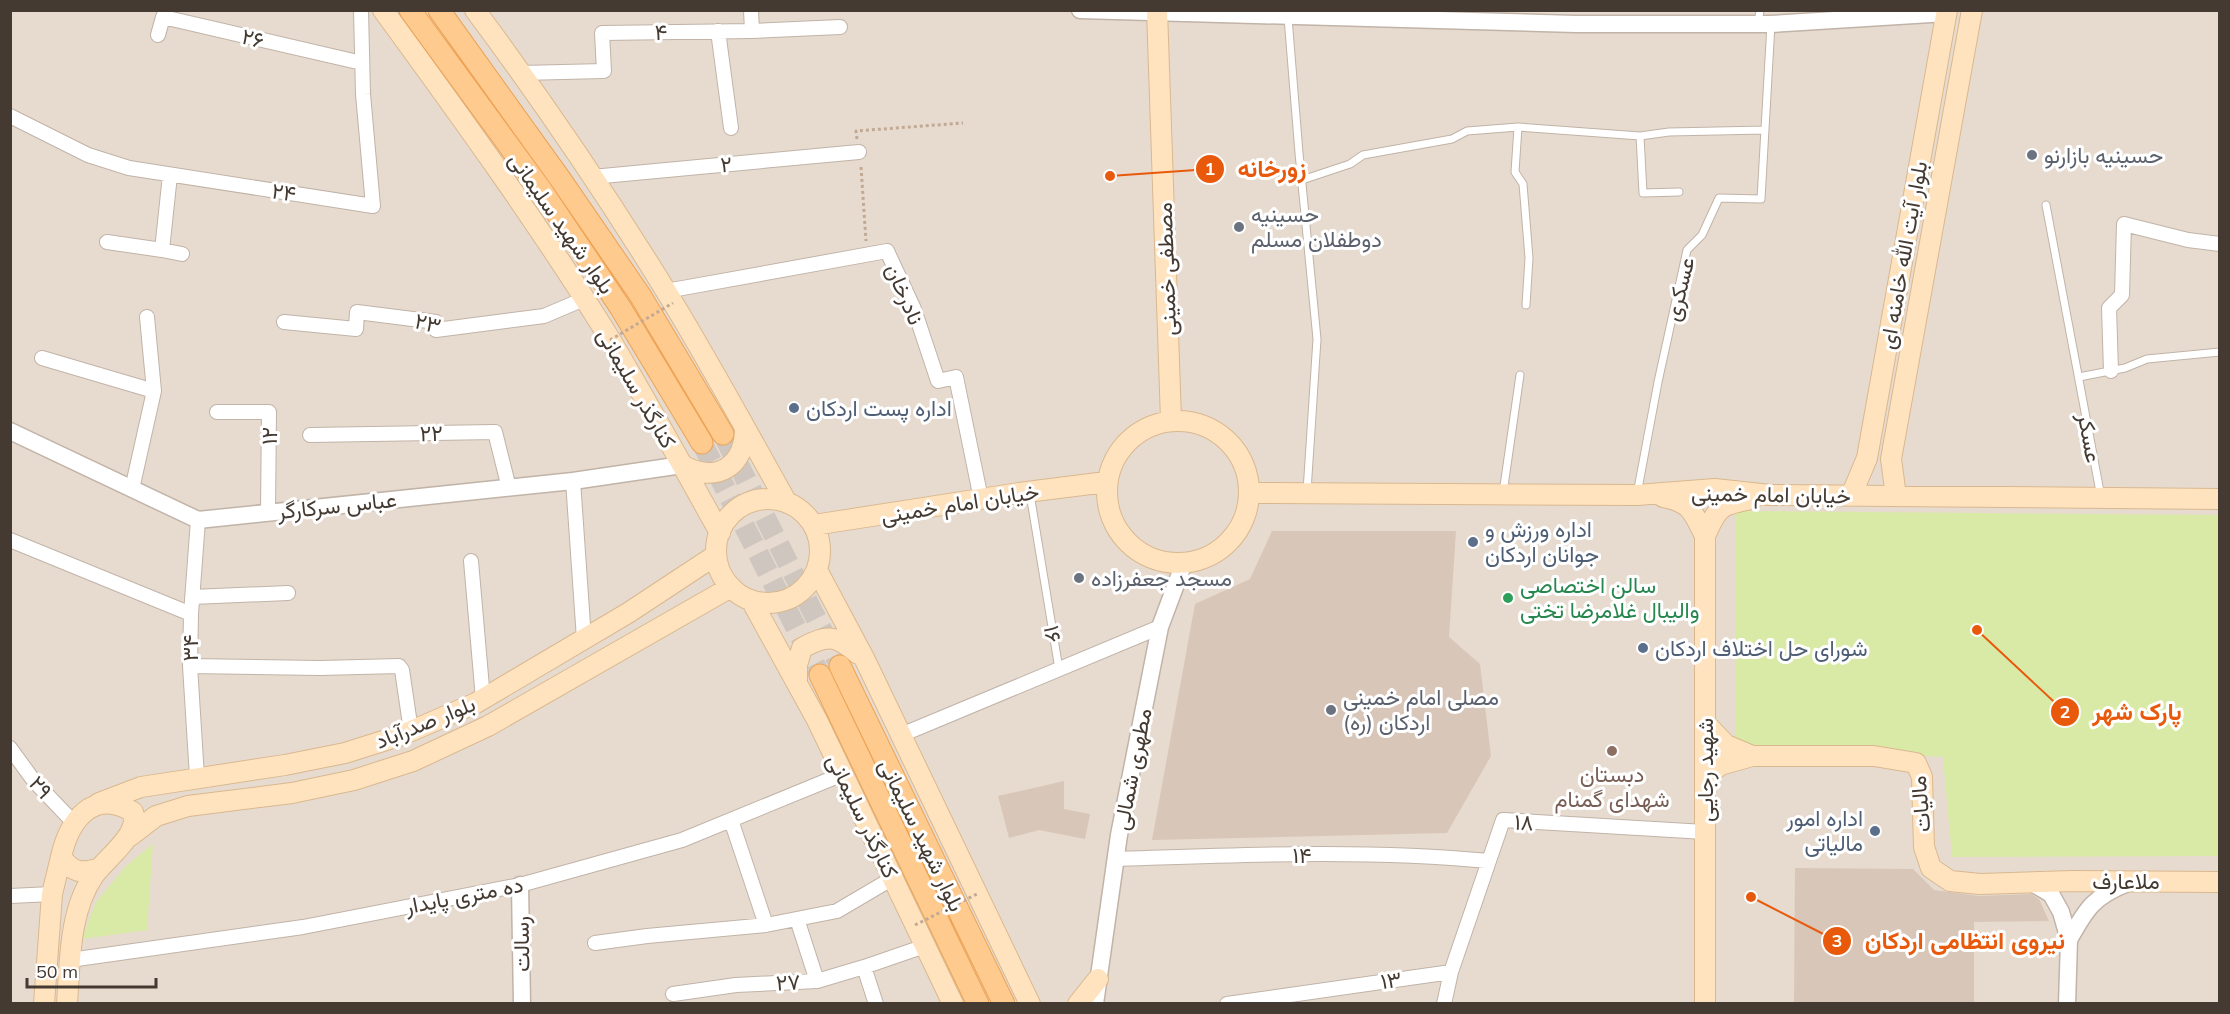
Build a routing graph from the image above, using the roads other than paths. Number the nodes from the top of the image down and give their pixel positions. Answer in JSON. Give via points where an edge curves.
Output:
{"nodes":[{"id":1,"x":361,"y":10,"type":"edge"},
{"id":2,"x":383,"y":10,"type":"edge"},
{"id":3,"x":410,"y":10,"type":"edge"},
{"id":4,"x":439,"y":10,"type":"edge"},
{"id":5,"x":475,"y":10,"type":"edge"},
{"id":6,"x":751,"y":10,"type":"edge"},
{"id":7,"x":1080,"y":10,"type":"edge"},
{"id":8,"x":1972,"y":10,"type":"edge"},
{"id":9,"x":1157,"y":11,"type":"edge"},
{"id":10,"x":1948,"y":11,"type":"edge"},
{"id":11,"x":1288,"y":15,"type":"junction"},
{"id":12,"x":1487,"y":16,"type":"edge"},
{"id":13,"x":1763,"y":20,"type":"edge"},
{"id":14,"x":840,"y":27,"type":"dead end"},
{"id":15,"x":718,"y":31,"type":"junction"},
{"id":16,"x":752,"y":31,"type":"junction"},
{"id":17,"x":159,"y":35,"type":"dead end"},
{"id":18,"x":362,"y":63,"type":"junction"},
{"id":19,"x":521,"y":73,"type":"junction"},
{"id":20,"x":10,"y":116,"type":"edge"},
{"id":21,"x":1518,"y":127,"type":"junction"},
{"id":22,"x":731,"y":128,"type":"dead end"},
{"id":23,"x":1765,"y":130,"type":"junction"},
{"id":24,"x":1640,"y":136,"type":"junction"},
{"id":25,"x":859,"y":152,"type":"road end"},
{"id":26,"x":171,"y":175,"type":"junction"},
{"id":27,"x":592,"y":177,"type":"junction"},
{"id":28,"x":1302,"y":180,"type":"junction"},
{"id":29,"x":1679,"y":192,"type":"dead end"},
{"id":30,"x":2046,"y":205,"type":"dead end"},
{"id":31,"x":107,"y":242,"type":"dead end"},
{"id":32,"x":2220,"y":244,"type":"edge"},
{"id":33,"x":162,"y":250,"type":"junction"},
{"id":34,"x":182,"y":254,"type":"dead end"},
{"id":35,"x":669,"y":297,"type":"junction"},
{"id":36,"x":584,"y":299,"type":"junction"},
{"id":37,"x":1526,"y":305,"type":"dead end"},
{"id":38,"x":147,"y":317,"type":"dead end"},
{"id":39,"x":284,"y":322,"type":"dead end"},
{"id":40,"x":2220,"y":352,"type":"edge"},
{"id":41,"x":42,"y":358,"type":"dead end"},
{"id":42,"x":2111,"y":370,"type":"junction"},
{"id":43,"x":1520,"y":375,"type":"dead end"},
{"id":44,"x":2079,"y":377,"type":"junction"},
{"id":45,"x":154,"y":391,"type":"junction"},
{"id":46,"x":217,"y":412,"type":"dead end"},
{"id":47,"x":1171,"y":420,"type":"junction"},
{"id":48,"x":745,"y":428,"type":"junction"},
{"id":49,"x":10,"y":431,"type":"edge"},
{"id":50,"x":723,"y":434,"type":"tunnel mouth"},
{"id":51,"x":310,"y":435,"type":"dead end"},
{"id":52,"x":702,"y":443,"type":"tunnel mouth"},
{"id":53,"x":682,"y":465,"type":"junction"},
{"id":54,"x":573,"y":481,"type":"junction"},
{"id":55,"x":1106,"y":482,"type":"junction"},
{"id":56,"x":509,"y":488,"type":"junction"},
{"id":57,"x":132,"y":489,"type":"junction"},
{"id":58,"x":1030,"y":491,"type":"junction"},
{"id":59,"x":1250,"y":493,"type":"junction"},
{"id":60,"x":1307,"y":494,"type":"junction"},
{"id":61,"x":1502,"y":495,"type":"junction"},
{"id":62,"x":1644,"y":495,"type":"junction"},
{"id":63,"x":1770,"y":495,"type":"junction"},
{"id":64,"x":1851,"y":496,"type":"junction"},
{"id":65,"x":1896,"y":496,"type":"junction"},
{"id":66,"x":2101,"y":498,"type":"junction"},
{"id":67,"x":981,"y":499,"type":"junction"},
{"id":68,"x":2220,"y":499,"type":"edge"},
{"id":69,"x":787,"y":503,"type":"junction"},
{"id":70,"x":268,"y":512,"type":"junction"},
{"id":71,"x":198,"y":520,"type":"junction"},
{"id":72,"x":814,"y":525,"type":"junction"},
{"id":73,"x":720,"y":532,"type":"junction"},
{"id":74,"x":1705,"y":536,"type":"junction"},
{"id":75,"x":10,"y":540,"type":"edge"},
{"id":76,"x":716,"y":555,"type":"junction"},
{"id":77,"x":471,"y":561,"type":"dead end"},
{"id":78,"x":1184,"y":563,"type":"junction"},
{"id":79,"x":817,"y":570,"type":"junction"},
{"id":80,"x":731,"y":587,"type":"junction"},
{"id":81,"x":288,"y":593,"type":"dead end"},
{"id":82,"x":192,"y":597,"type":"junction"},
{"id":83,"x":751,"y":600,"type":"junction"},
{"id":84,"x":191,"y":614,"type":"junction"},
{"id":85,"x":1160,"y":627,"type":"junction"},
{"id":86,"x":584,"y":639,"type":"junction"},
{"id":87,"x":865,"y":660,"type":"junction"},
{"id":88,"x":190,"y":666,"type":"junction"},
{"id":89,"x":840,"y":666,"type":"tunnel mouth"},
{"id":90,"x":1059,"y":669,"type":"junction"},
{"id":91,"x":820,"y":675,"type":"tunnel mouth"},
{"id":92,"x":797,"y":684,"type":"junction"},
{"id":93,"x":483,"y":699,"type":"junction"},
{"id":94,"x":1706,"y":724,"type":"junction"},
{"id":95,"x":411,"y":731,"type":"junction"},
{"id":96,"x":901,"y":735,"type":"junction"},
{"id":97,"x":10,"y":748,"type":"edge"},
{"id":98,"x":1752,"y":756,"type":"junction"},
{"id":99,"x":843,"y":774,"type":"junction"},
{"id":100,"x":197,"y":777,"type":"junction"},
{"id":101,"x":1705,"y":785,"type":"junction"},
{"id":102,"x":99,"y":803,"type":"junction"},
{"id":103,"x":731,"y":820,"type":"junction"},
{"id":104,"x":74,"y":823,"type":"junction"},
{"id":105,"x":1705,"y":832,"type":"junction"},
{"id":106,"x":130,"y":836,"type":"junction"},
{"id":107,"x":61,"y":857,"type":"junction"},
{"id":108,"x":1115,"y":859,"type":"junction"},
{"id":109,"x":1489,"y":861,"type":"junction"},
{"id":110,"x":100,"y":868,"type":"junction"},
{"id":111,"x":893,"y":878,"type":"junction"},
{"id":112,"x":2132,"y":881,"type":"junction"},
{"id":113,"x":2032,"y":882,"type":"junction"},
{"id":114,"x":2220,"y":882,"type":"edge"},
{"id":115,"x":520,"y":885,"type":"junction"},
{"id":116,"x":52,"y":894,"type":"junction"},
{"id":117,"x":10,"y":896,"type":"edge"},
{"id":118,"x":797,"y":919,"type":"junction"},
{"id":119,"x":766,"y":925,"type":"junction"},
{"id":120,"x":2069,"y":940,"type":"junction"},
{"id":121,"x":595,"y":943,"type":"dead end"},
{"id":122,"x":925,"y":946,"type":"junction"},
{"id":123,"x":70,"y":960,"type":"junction"},
{"id":124,"x":864,"y":967,"type":"junction"},
{"id":125,"x":1451,"y":972,"type":"junction"},
{"id":126,"x":1098,"y":979,"type":"junction"},
{"id":127,"x":817,"y":981,"type":"junction"},
{"id":128,"x":673,"y":994,"type":"dead end"},
{"id":129,"x":45,"y":1004,"type":"edge"},
{"id":130,"x":67,"y":1004,"type":"edge"},
{"id":131,"x":522,"y":1004,"type":"edge"},
{"id":132,"x":876,"y":1004,"type":"edge"},
{"id":133,"x":952,"y":1004,"type":"edge"},
{"id":134,"x":978,"y":1004,"type":"edge"},
{"id":135,"x":1004,"y":1004,"type":"edge"},
{"id":136,"x":1030,"y":1004,"type":"edge"},
{"id":137,"x":1078,"y":1004,"type":"edge"},
{"id":138,"x":1095,"y":1004,"type":"edge"},
{"id":139,"x":1227,"y":1004,"type":"edge"},
{"id":140,"x":1444,"y":1004,"type":"edge"},
{"id":141,"x":1705,"y":1004,"type":"edge"},
{"id":142,"x":2067,"y":1004,"type":"edge"}],
"edges":[{"from":1,"to":18,"type":"street","name":"۲۴"},
{"from":2,"to":36,"type":"main road","name":"کنارگذر سلیمانی","via":[[525,208]]},
{"from":3,"to":52,"type":"main road","name":"بلوار شهید سلیمانی","via":[[542,191],[620,307]]},
{"from":4,"to":50,"type":"main road","name":"بلوار شهید سلیمانی","via":[[640,295]]},
{"from":5,"to":19,"type":"main road"},
{"from":6,"to":16,"type":"street"},
{"from":7,"to":9,"type":"street"},
{"from":8,"to":65,"type":"main road","name":"بلوار آیت الله خامنه ای","via":[[1891,459]]},
{"from":9,"to":11,"type":"street"},
{"from":9,"to":47,"type":"main road","name":"مصطفی خمینی"},
{"from":10,"to":13,"type":"street"},
{"from":10,"to":64,"type":"main road","name":"بلوار آیت الله خامنه ای","via":[[1867,458]]},
{"from":11,"to":12,"type":"street"},
{"from":11,"to":28,"type":"lane"},
{"from":12,"to":13,"type":"street","via":[[1576,24]]},
{"from":13,"to":23,"type":"lane","name":"عسکری"},
{"from":14,"to":16,"type":"street","name":"۴"},
{"from":15,"to":16,"type":"street","name":"۴"},
{"from":15,"to":19,"type":"street","name":"۴","via":[[602,33],[604,71]]},
{"from":15,"to":22,"type":"street"},
{"from":17,"to":18,"type":"street","name":"۲۶","via":[[163,17]]},
{"from":18,"to":26,"type":"street","name":"۲۴","via":[[373,206]]},
{"from":19,"to":27,"type":"main road"},
{"from":20,"to":26,"type":"street","name":"۲۴","via":[[88,155],[129,168]]},
{"from":21,"to":24,"type":"lane"},
{"from":21,"to":28,"type":"lane","via":[[1467,131],[1452,139],[1363,155],[1350,164]]},
{"from":21,"to":37,"type":"lane","via":[[1515,172],[1523,184],[1529,258]]},
{"from":23,"to":24,"type":"lane"},
{"from":23,"to":62,"type":"lane","name":"عسکری","via":[[1761,199],[1719,198],[1702,235],[1687,250],[1658,382]]},
{"from":24,"to":29,"type":"lane","via":[[1643,193]]},
{"from":25,"to":27,"type":"street","name":"۲"},
{"from":26,"to":33,"type":"street"},
{"from":27,"to":35,"type":"main road"},
{"from":28,"to":60,"type":"lane","via":[[1317,339]]},
{"from":30,"to":44,"type":"lane","name":"عسکر"},
{"from":31,"to":33,"type":"street"},
{"from":32,"to":42,"type":"street","via":[[2124,224],[2122,295],[2109,308]]},
{"from":33,"to":34,"type":"street"},
{"from":35,"to":48,"type":"main road"},
{"from":35,"to":67,"type":"street","name":"نادرخان","via":[[887,251],[914,309],[938,381],[956,377]]},
{"from":36,"to":39,"type":"street","name":"۲۳","via":[[544,316],[436,330],[436,322],[357,312],[356,328]]},
{"from":36,"to":53,"type":"main road","name":"کنارگذر سلیمانی"},
{"from":38,"to":45,"type":"street"},
{"from":40,"to":42,"type":"lane","via":[[2147,359]]},
{"from":41,"to":45,"type":"street"},
{"from":42,"to":44,"type":"lane"},
{"from":43,"to":61,"type":"lane"},
{"from":44,"to":66,"type":"lane","name":"عسکر"},
{"from":45,"to":57,"type":"street"},
{"from":46,"to":70,"type":"street","name":"۱۲","via":[[269,412]]},
{"from":47,"to":55,"type":"main road","via":[[1148,426],[1128,440],[1114,459]]},
{"from":47,"to":59,"type":"main road","via":[[1195,422],[1217,432],[1235,448],[1246,470]]},
{"from":48,"to":53,"type":"main road","via":[[741,454],[721,472],[694,472]]},
{"from":48,"to":69,"type":"main road"},
{"from":49,"to":57,"type":"street"},
{"from":51,"to":56,"type":"street","name":"۲۲","via":[[495,432]]},
{"from":53,"to":54,"type":"street","name":"عباس سرکارگر"},
{"from":53,"to":73,"type":"main road","name":"کنارگذر سلیمانی"},
{"from":54,"to":56,"type":"street","name":"عباس سرکارگر"},
{"from":54,"to":86,"type":"street"},
{"from":55,"to":58,"type":"main road","name":"خیابان امام خمینی"},
{"from":55,"to":78,"type":"main road","via":[[1113,523],[1125,541],[1162,562]]},
{"from":56,"to":70,"type":"street","name":"عباس سرکارگر"},
{"from":57,"to":71,"type":"street"},
{"from":58,"to":67,"type":"main road","name":"خیابان امام خمینی"},
{"from":58,"to":90,"type":"lane","name":"۱۶"},
{"from":59,"to":60,"type":"main road","name":"خیابان امام خمینی"},
{"from":59,"to":78,"type":"main road","via":[[1237,532],[1222,548]]},
{"from":60,"to":61,"type":"main road","name":"خیابان امام خمینی"},
{"from":61,"to":62,"type":"main road","name":"خیابان امام خمینی"},
{"from":62,"to":63,"type":"main road","name":"خیابان امام خمینی","via":[[1715,489]]},
{"from":62,"to":74,"type":"main road","via":[[1680,500],[1694,513]]},
{"from":63,"to":64,"type":"main road","name":"خیابان امام خمینی"},
{"from":63,"to":74,"type":"main road","via":[[1730,503],[1716,513]]},
{"from":64,"to":65,"type":"main road","name":"خیابان امام خمینی"},
{"from":65,"to":66,"type":"main road","name":"خیابان امام خمینی"},
{"from":66,"to":68,"type":"main road","name":"خیابان امام خمینی"},
{"from":67,"to":72,"type":"main road","name":"خیابان امام خمینی"},
{"from":69,"to":72,"type":"main road","via":[[802,511]]},
{"from":69,"to":73,"type":"main road","via":[[771,499],[748,504],[728,518]]},
{"from":70,"to":71,"type":"street","name":"عباس سرکارگر"},
{"from":71,"to":82,"type":"street","name":"۳۴"},
{"from":72,"to":79,"type":"main road","via":[[821,550]]},
{"from":73,"to":76,"type":"main road"},
{"from":74,"to":94,"type":"main road","name":"شهید رجایی"},
{"from":75,"to":84,"type":"street"},
{"from":76,"to":80,"type":"main road"},
{"from":76,"to":86,"type":"main road","name":"بلوار صدرآباد"},
{"from":77,"to":93,"type":"street"},
{"from":78,"to":85,"type":"street","name":"مطهری شمالی"},
{"from":79,"to":83,"type":"main road","via":[[800,593],[785,601]]},
{"from":79,"to":87,"type":"main road"},
{"from":80,"to":83,"type":"main road"},
{"from":80,"to":106,"type":"main road","name":"بلوار صدرآباد","via":[[488,726],[412,761],[354,780],[292,793],[188,806],[156,816]]},
{"from":81,"to":82,"type":"street"},
{"from":82,"to":84,"type":"street","name":"۳۴"},
{"from":83,"to":92,"type":"main road","name":"کنارگذر سلیمانی"},
{"from":84,"to":88,"type":"street","name":"۳۴"},
{"from":85,"to":90,"type":"street","name":"۱۶"},
{"from":85,"to":108,"type":"street","name":"مطهری شمالی"},
{"from":86,"to":93,"type":"main road","name":"بلوار صدرآباد"},
{"from":87,"to":92,"type":"main road","via":[[842,641],[820,638],[802,648]]},
{"from":87,"to":96,"type":"main road"},
{"from":88,"to":95,"type":"street","via":[[399,666]]},
{"from":88,"to":100,"type":"street","name":"۳۴"},
{"from":89,"to":135,"type":"main road","name":"بلوار شهید سلیمانی"},
{"from":90,"to":96,"type":"street"},
{"from":91,"to":134,"type":"main road","name":"بلوار شهید سلیمانی"},
{"from":92,"to":99,"type":"main road","name":"کنارگذر سلیمانی"},
{"from":93,"to":95,"type":"main road","name":"بلوار صدرآباد"},
{"from":94,"to":98,"type":"main road","via":[[1726,746]]},
{"from":94,"to":101,"type":"main road","name":"شهید رجایی"},
{"from":95,"to":100,"type":"main road","name":"بلوار صدرآباد","via":[[345,753]]},
{"from":96,"to":136,"type":"main road"},
{"from":97,"to":104,"type":"street","name":"۲۹","via":[[34,781]]},
{"from":98,"to":101,"type":"main road","via":[[1720,765]]},
{"from":98,"to":113,"type":"main road","name":"مالیات","via":[[1874,756],[1916,763],[1922,777],[1924,846],[1931,868],[1950,881]]},
{"from":99,"to":103,"type":"street","name":"ده متری پایدار"},
{"from":99,"to":111,"type":"main road","name":"کنارگذر سلیمانی"},
{"from":100,"to":102,"type":"main road","name":"بلوار صدرآباد","via":[[141,787]]},
{"from":101,"to":105,"type":"main road","name":"شهید رجایی"},
{"from":102,"to":104,"type":"main road"},
{"from":102,"to":106,"type":"main road","via":[[120,805],[133,812]]},
{"from":103,"to":115,"type":"street","name":"ده متری پایدار","via":[[682,840]]},
{"from":103,"to":119,"type":"street"},
{"from":104,"to":107,"type":"main road"},
{"from":105,"to":109,"type":"street","name":"۱۸","via":[[1503,820]]},
{"from":105,"to":141,"type":"main road","name":"شهید رجایی"},
{"from":106,"to":110,"type":"main road"},
{"from":107,"to":110,"type":"main road","via":[[73,871]]},
{"from":107,"to":116,"type":"main road"},
{"from":108,"to":109,"type":"street","name":"۱۴","via":[[1423,854]]},
{"from":108,"to":126,"type":"street","name":"مطهری شمالی"},
{"from":109,"to":125,"type":"street","name":"۱۸"},
{"from":110,"to":123,"type":"main road","via":[[80,900]]},
{"from":111,"to":118,"type":"street","via":[[837,911]]},
{"from":111,"to":122,"type":"main road","name":"کنارگذر سلیمانی"},
{"from":112,"to":113,"type":"main road","name":"ملاعارف"},
{"from":112,"to":114,"type":"main road","name":"ملاعارف"},
{"from":112,"to":120,"type":"street","via":[[2109,890],[2086,909]]},
{"from":113,"to":120,"type":"street","via":[[2051,894]]},
{"from":115,"to":123,"type":"street","name":"ده متری پایدار","via":[[303,927]]},
{"from":115,"to":131,"type":"street","name":"رسالت"},
{"from":116,"to":117,"type":"street"},
{"from":116,"to":129,"type":"main road"},
{"from":118,"to":119,"type":"street"},
{"from":118,"to":127,"type":"street"},
{"from":119,"to":121,"type":"street"},
{"from":120,"to":142,"type":"street"},
{"from":122,"to":124,"type":"street","name":"۲۷"},
{"from":122,"to":133,"type":"main road","name":"کنارگذر سلیمانی"},
{"from":123,"to":130,"type":"main road"},
{"from":124,"to":127,"type":"street","name":"۲۷"},
{"from":124,"to":132,"type":"street"},
{"from":125,"to":139,"type":"street","name":"۱۳"},
{"from":125,"to":140,"type":"street"},
{"from":126,"to":137,"type":"main road"},
{"from":126,"to":138,"type":"street","name":"مطهری شمالی"},
{"from":127,"to":128,"type":"street","name":"۲۷","via":[[736,985]]}]}
